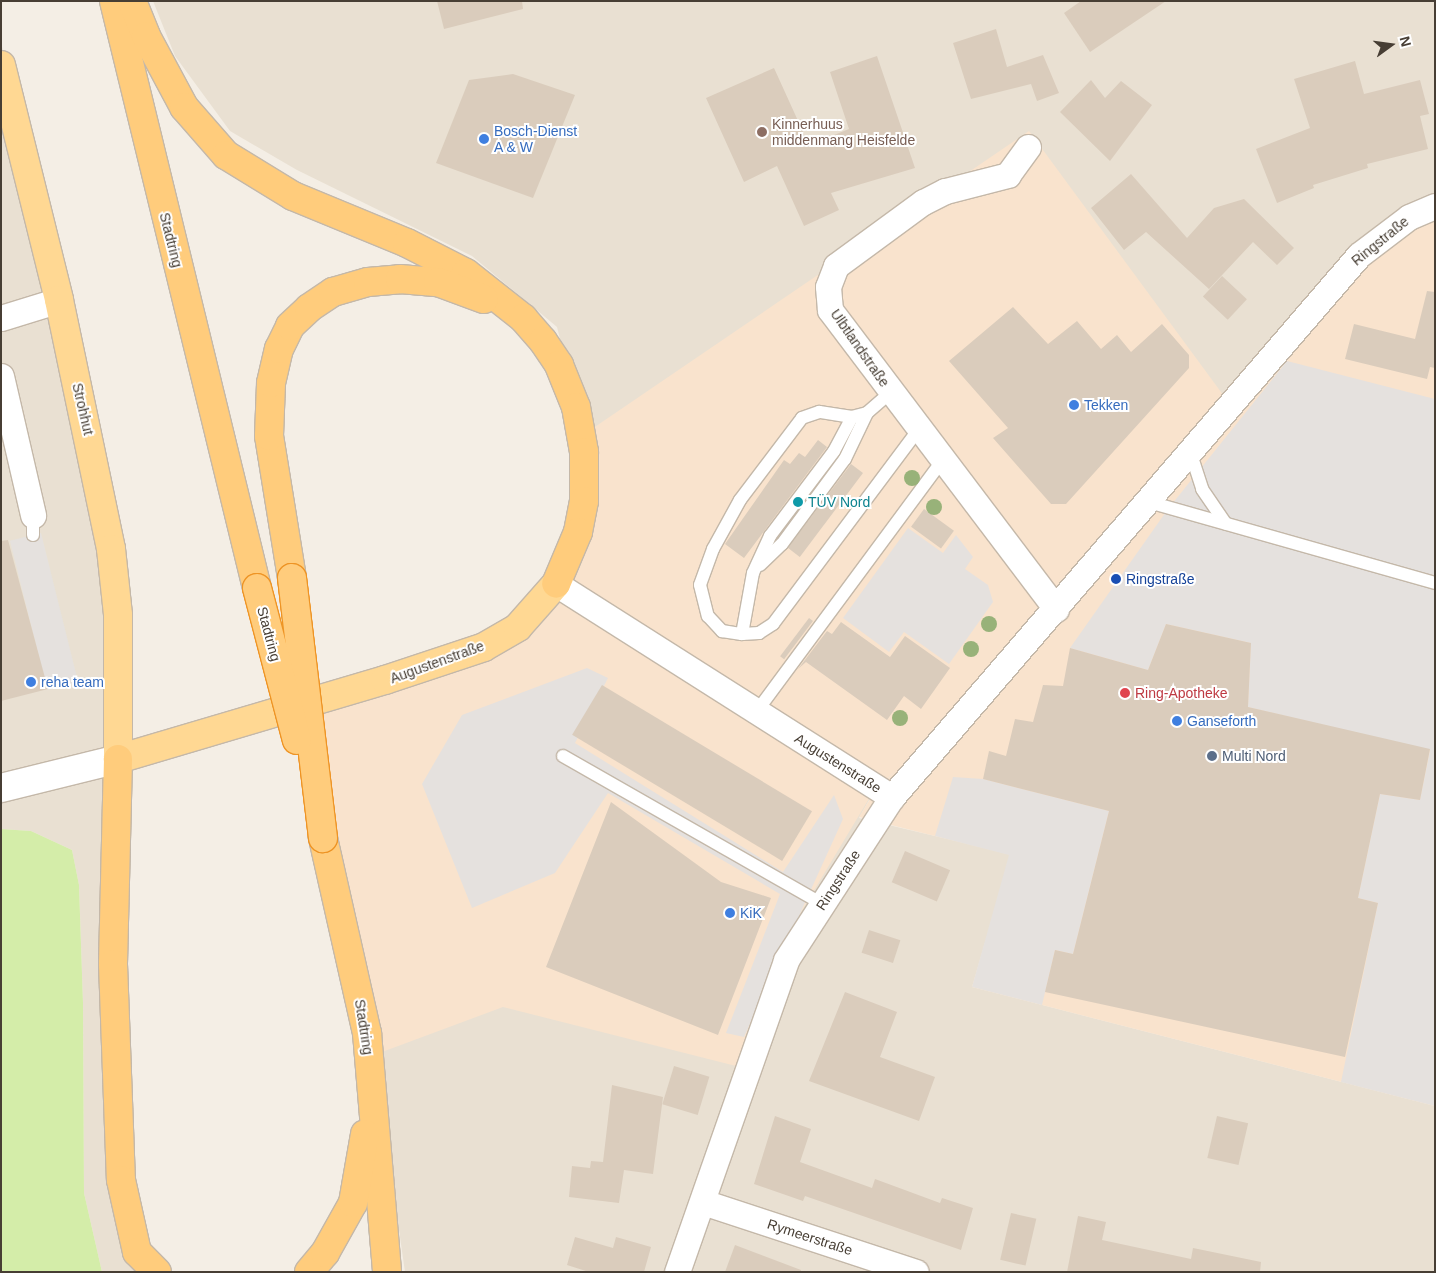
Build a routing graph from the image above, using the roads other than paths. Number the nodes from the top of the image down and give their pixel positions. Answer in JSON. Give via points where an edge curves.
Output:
{"nodes":[{"id":1,"x":114,"y":1,"type":"edge"},
{"id":2,"x":132,"y":1,"type":"edge"},
{"id":3,"x":1,"y":65,"type":"edge"},
{"id":4,"x":1028,"y":147,"type":"dead end"},
{"id":5,"x":1435,"y":206,"type":"edge"},
{"id":6,"x":59,"y":300,"type":"junction"},
{"id":7,"x":1,"y":318,"type":"edge"},
{"id":8,"x":523,"y":318,"type":"junction"},
{"id":9,"x":1,"y":376,"type":"edge"},
{"id":10,"x":891,"y":392,"type":"junction"},
{"id":11,"x":867,"y":413,"type":"junction"},
{"id":12,"x":852,"y":417,"type":"junction"},
{"id":13,"x":918,"y":430,"type":"junction"},
{"id":14,"x":1190,"y":451,"type":"junction"},
{"id":15,"x":942,"y":461,"type":"junction"},
{"id":16,"x":1149,"y":502,"type":"junction"},
{"id":17,"x":1226,"y":524,"type":"junction"},
{"id":18,"x":33,"y":525,"type":"dead end"},
{"id":19,"x":753,"y":572,"type":"junction"},
{"id":20,"x":1435,"y":583,"type":"edge"},
{"id":21,"x":556,"y":584,"type":"junction"},
{"id":22,"x":1056,"y":609,"type":"junction"},
{"id":23,"x":742,"y":634,"type":"junction"},
{"id":24,"x":757,"y":711,"type":"junction"},
{"id":25,"x":563,"y":756,"type":"dead end"},
{"id":26,"x":118,"y":759,"type":"junction"},
{"id":27,"x":1,"y":788,"type":"edge"},
{"id":28,"x":892,"y":797,"type":"junction"},
{"id":29,"x":323,"y":838,"type":"junction"},
{"id":30,"x":822,"y":904,"type":"junction"},
{"id":31,"x":367,"y":1033,"type":"junction"},
{"id":32,"x":703,"y":1202,"type":"junction"},
{"id":33,"x":142,"y":1262,"type":"edge"},
{"id":34,"x":157,"y":1272,"type":"edge"},
{"id":35,"x":309,"y":1272,"type":"edge"},
{"id":36,"x":387,"y":1272,"type":"edge"},
{"id":37,"x":677,"y":1272,"type":"edge"},
{"id":38,"x":916,"y":1272,"type":"edge"}],
"edges":[{"from":1,"to":29,"type":"highway","name":"Stadtring","bridge":true,"via":[[257,588]]},
{"from":2,"to":8,"type":"highway","via":[[146,36],[184,107],[226,155],[293,196],[407,243],[466,273]]},
{"from":3,"to":6,"type":"main road","name":"Strohhut"},
{"from":4,"to":10,"type":"street","name":"Ulbtlandstraße","via":[[1008,175],[945,191],[923,202],[836,266],[828,287],[830,310]]},
{"from":5,"to":14,"type":"street","name":"Ringstraße","via":[[1409,217],[1360,255]]},
{"from":6,"to":7,"type":"street"},
{"from":6,"to":26,"type":"main road","name":"Strohhut","via":[[111,549],[118,615]]},
{"from":8,"to":21,"type":"highway","via":[[560,365],[576,407],[584,452],[584,502],[578,532]]},
{"from":8,"to":29,"type":"highway","bridge":true,"via":[[476,295],[438,282],[400,279],[333,292],[308,308],[290,326],[279,349],[271,383],[269,436],[292,578]]},
{"from":9,"to":18,"type":"street"},
{"from":10,"to":11,"type":"lane"},
{"from":10,"to":13,"type":"street","name":"Ulbtlandstraße"},
{"from":11,"to":12,"type":"lane"},
{"from":11,"to":19,"type":"lane","via":[[845,459],[782,544]]},
{"from":12,"to":19,"type":"lane","via":[[834,451],[770,536]]},
{"from":12,"to":23,"type":"lane","via":[[819,412],[802,418],[740,500],[713,549],[700,585],[708,616],[722,631]]},
{"from":13,"to":15,"type":"street","name":"Ulbtlandstraße"},
{"from":13,"to":23,"type":"lane","via":[[773,624],[759,633]]},
{"from":14,"to":16,"type":"street","name":"Ringstraße"},
{"from":14,"to":17,"type":"lane","via":[[1202,489]]},
{"from":15,"to":22,"type":"street","name":"Ulbtlandstraße"},
{"from":15,"to":24,"type":"lane"},
{"from":16,"to":17,"type":"lane"},
{"from":16,"to":22,"type":"street","name":"Ringstraße"},
{"from":17,"to":20,"type":"lane"},
{"from":19,"to":23,"type":"lane"},
{"from":21,"to":24,"type":"street","name":"Augustenstraße"},
{"from":21,"to":26,"type":"main road","name":"Augustenstraße","via":[[518,627],[484,646],[385,680]]},
{"from":22,"to":28,"type":"street","name":"Ringstraße"},
{"from":24,"to":28,"type":"street","name":"Augustenstraße"},
{"from":25,"to":30,"type":"lane"},
{"from":26,"to":27,"type":"street","name":"Augustenstraße"},
{"from":26,"to":33,"type":"highway","via":[[113,955],[118,1132],[121,1180]]},
{"from":28,"to":30,"type":"street","name":"Ringstraße"},
{"from":29,"to":31,"type":"highway","name":"Stadtring"},
{"from":30,"to":32,"type":"street","name":"Ringstraße","via":[[786,960]]},
{"from":31,"to":35,"type":"highway","via":[[365,1140],[353,1203],[325,1254]]},
{"from":31,"to":36,"type":"highway","name":"Stadtring"},
{"from":32,"to":37,"type":"street","name":"Ringstraße"},
{"from":32,"to":38,"type":"street","name":"Rymeerstraße"},
{"from":33,"to":34,"type":"highway"}]}
